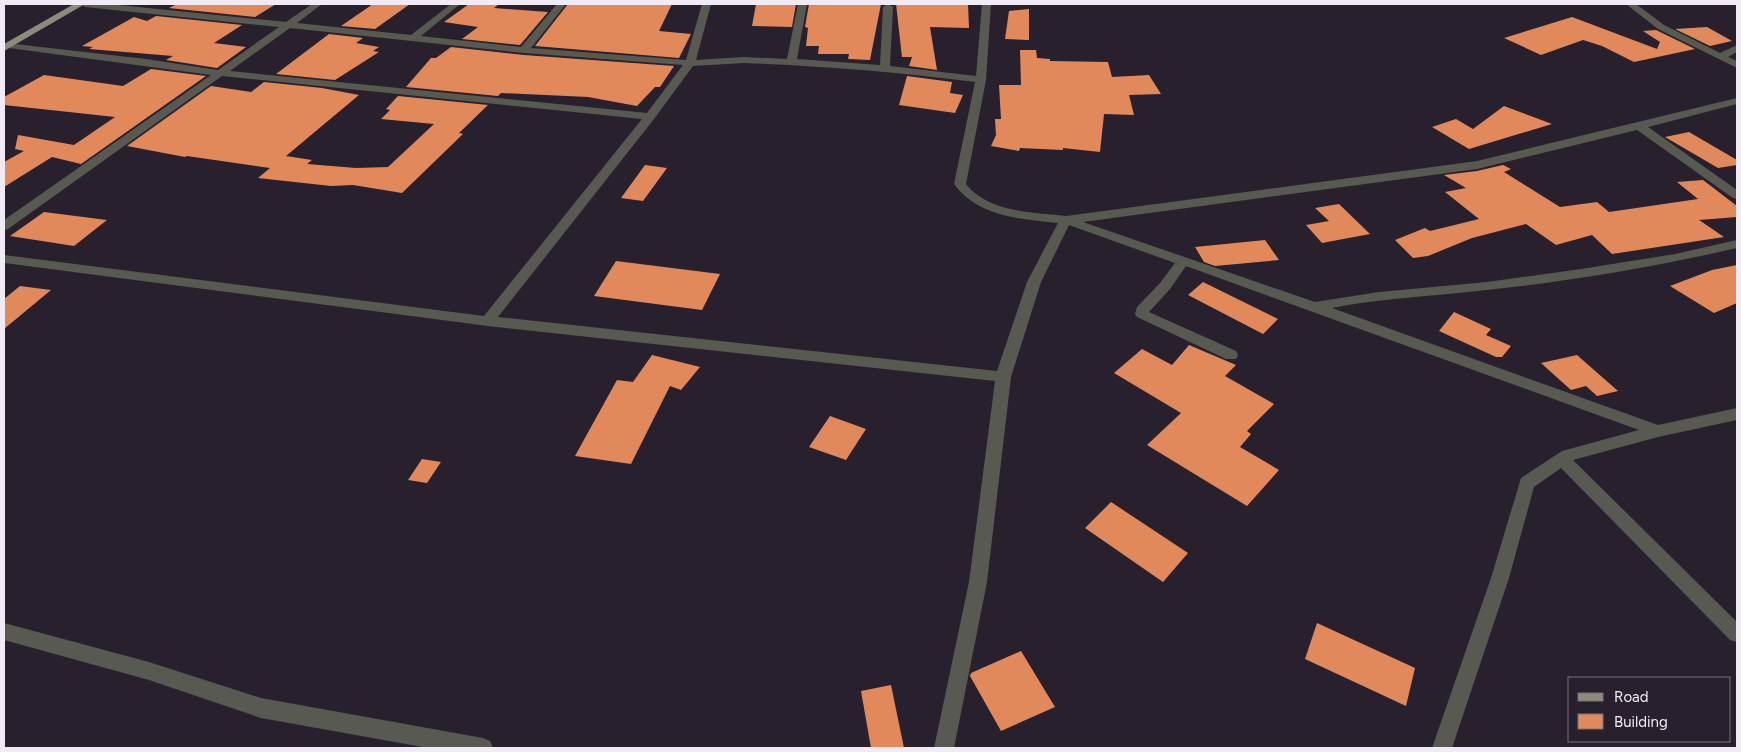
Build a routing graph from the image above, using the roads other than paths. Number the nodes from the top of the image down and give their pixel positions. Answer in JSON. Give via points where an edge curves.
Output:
{"nodes":[{"id":1,"x":80,"y":4,"type":"edge"},
{"id":2,"x":85,"y":4,"type":"edge"},
{"id":3,"x":318,"y":4,"type":"edge"},
{"id":4,"x":456,"y":4,"type":"edge"},
{"id":5,"x":562,"y":4,"type":"edge"},
{"id":6,"x":706,"y":4,"type":"edge"},
{"id":7,"x":802,"y":4,"type":"edge"},
{"id":8,"x":987,"y":4,"type":"edge"},
{"id":9,"x":1630,"y":4,"type":"edge"},
{"id":10,"x":888,"y":7,"type":"dead end"},
{"id":11,"x":288,"y":25,"type":"junction"},
{"id":12,"x":413,"y":38,"type":"junction"},
{"id":13,"x":6,"y":47,"type":"edge"},
{"id":14,"x":1737,"y":48,"type":"edge"},
{"id":15,"x":524,"y":50,"type":"junction"},
{"id":16,"x":1720,"y":57,"type":"junction"},
{"id":17,"x":792,"y":61,"type":"junction"},
{"id":18,"x":690,"y":63,"type":"junction"},
{"id":19,"x":1737,"y":65,"type":"edge"},
{"id":20,"x":885,"y":68,"type":"junction"},
{"id":21,"x":219,"y":73,"type":"junction"},
{"id":22,"x":981,"y":80,"type":"junction"},
{"id":23,"x":1737,"y":101,"type":"edge"},
{"id":24,"x":650,"y":116,"type":"junction"},
{"id":25,"x":1639,"y":126,"type":"junction"},
{"id":26,"x":1737,"y":195,"type":"edge"},
{"id":27,"x":1066,"y":220,"type":"junction"},
{"id":28,"x":4,"y":226,"type":"edge"},
{"id":29,"x":1737,"y":244,"type":"edge"},
{"id":30,"x":4,"y":259,"type":"edge"},
{"id":31,"x":1183,"y":261,"type":"junction"},
{"id":32,"x":1312,"y":307,"type":"junction"},
{"id":33,"x":488,"y":321,"type":"junction"},
{"id":34,"x":1231,"y":355,"type":"dead end"},
{"id":35,"x":1003,"y":378,"type":"junction"},
{"id":36,"x":1737,"y":414,"type":"edge"},
{"id":37,"x":1658,"y":431,"type":"junction"},
{"id":38,"x":1562,"y":459,"type":"junction"},
{"id":39,"x":4,"y":631,"type":"edge"},
{"id":40,"x":1737,"y":634,"type":"edge"},
{"id":41,"x":483,"y":748,"type":"edge"},
{"id":42,"x":944,"y":748,"type":"edge"},
{"id":43,"x":1442,"y":748,"type":"edge"}],
"edges":[{"from":1,"to":13,"type":"main road"},
{"from":2,"to":11,"type":"street"},
{"from":3,"to":11,"type":"street"},
{"from":4,"to":12,"type":"street"},
{"from":5,"to":15,"type":"street"},
{"from":6,"to":18,"type":"street"},
{"from":7,"to":17,"type":"street"},
{"from":8,"to":22,"type":"street"},
{"from":9,"to":16,"type":"street","via":[[1661,27]]},
{"from":10,"to":20,"type":"street"},
{"from":11,"to":12,"type":"street"},
{"from":11,"to":21,"type":"street"},
{"from":12,"to":15,"type":"street"},
{"from":13,"to":21,"type":"street"},
{"from":14,"to":16,"type":"street"},
{"from":15,"to":18,"type":"street"},
{"from":16,"to":19,"type":"street"},
{"from":17,"to":18,"type":"street"},
{"from":17,"to":20,"type":"street"},
{"from":18,"to":24,"type":"street"},
{"from":20,"to":22,"type":"street"},
{"from":21,"to":24,"type":"street"},
{"from":21,"to":28,"type":"street"},
{"from":22,"to":27,"type":"street","via":[[960,184],[964,191],[975,200],[1007,212]]},
{"from":23,"to":25,"type":"street"},
{"from":24,"to":33,"type":"street"},
{"from":25,"to":26,"type":"street"},
{"from":25,"to":27,"type":"street","via":[[1477,165]]},
{"from":27,"to":31,"type":"street"},
{"from":27,"to":35,"type":"street","via":[[1034,282]]},
{"from":29,"to":32,"type":"street","via":[[1605,271],[1484,286],[1401,292]]},
{"from":30,"to":33,"type":"street"},
{"from":31,"to":32,"type":"street"},
{"from":31,"to":34,"type":"street","via":[[1142,314]]},
{"from":32,"to":37,"type":"street"},
{"from":33,"to":35,"type":"street"},
{"from":35,"to":42,"type":"street","via":[[978,582]]},
{"from":36,"to":37,"type":"street"},
{"from":37,"to":38,"type":"street"},
{"from":38,"to":40,"type":"street"},
{"from":38,"to":43,"type":"street","via":[[1527,484],[1500,578]]},
{"from":39,"to":41,"type":"street","via":[[149,671],[261,708]]}]}
